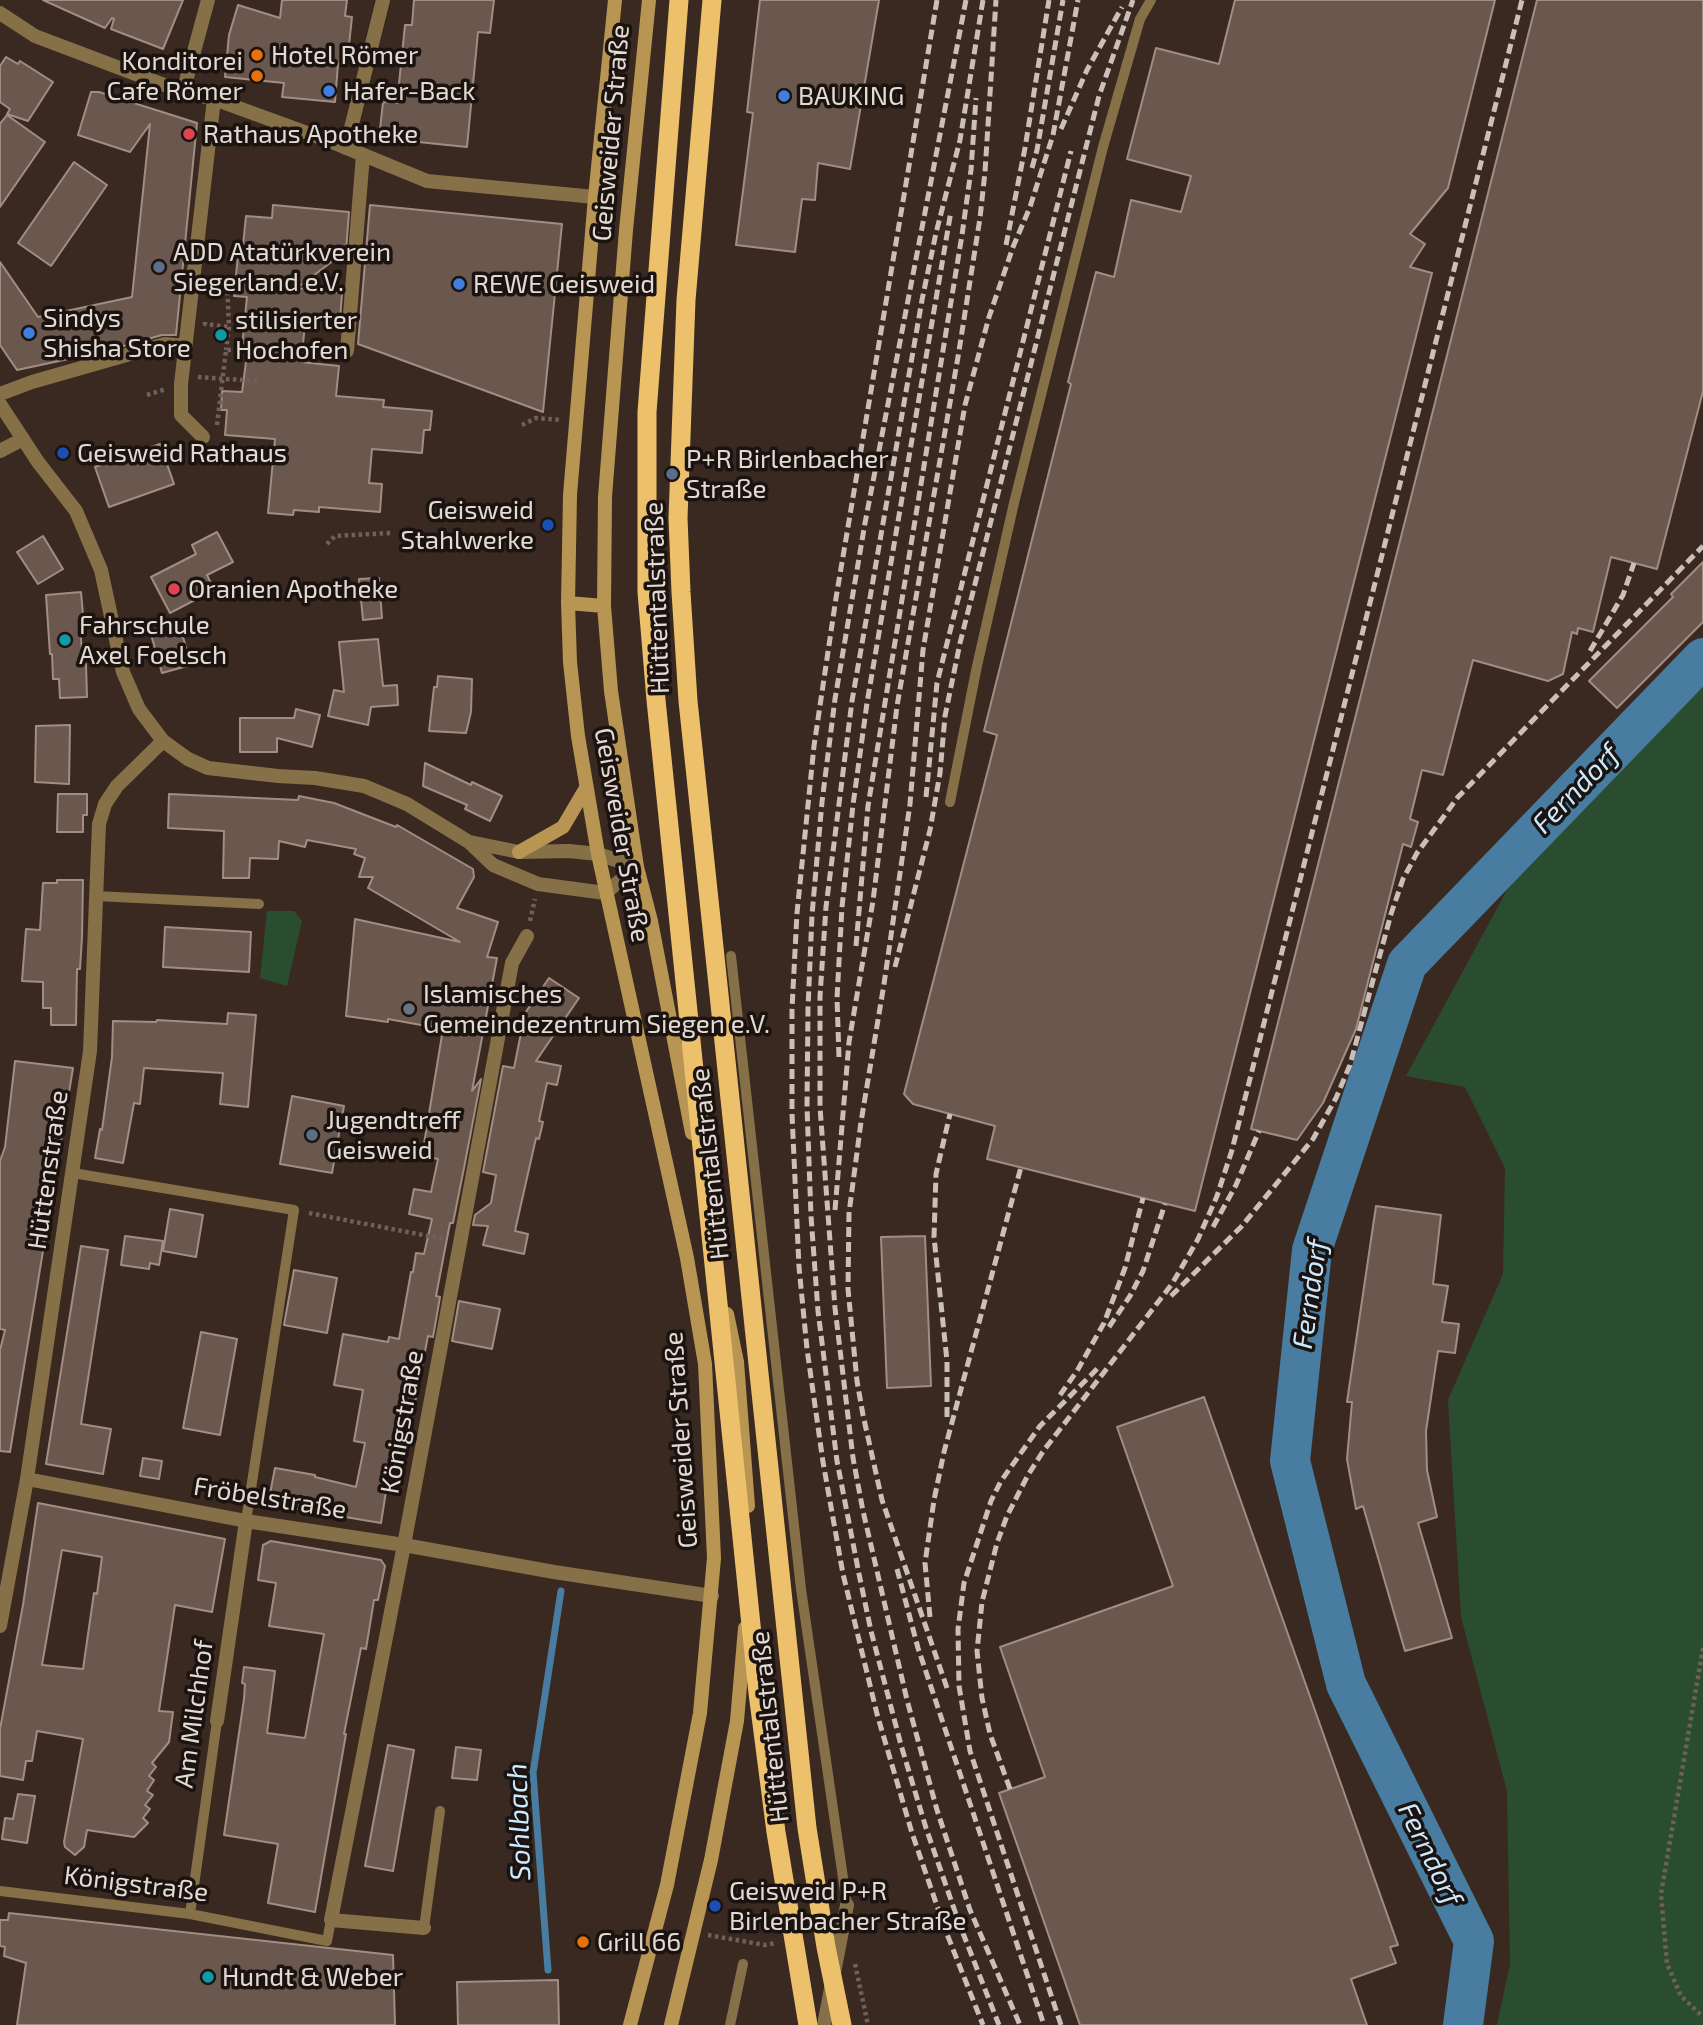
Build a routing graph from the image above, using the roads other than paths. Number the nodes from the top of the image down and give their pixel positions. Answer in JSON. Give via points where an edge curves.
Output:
{"nodes":[{"id":1,"x":5,"y":0,"type":"edge"},
{"id":2,"x":208,"y":0,"type":"edge"},
{"id":3,"x":383,"y":0,"type":"edge"},
{"id":4,"x":615,"y":0,"type":"edge"},
{"id":5,"x":649,"y":0,"type":"edge"},
{"id":6,"x":679,"y":0,"type":"edge"},
{"id":7,"x":712,"y":0,"type":"edge"},
{"id":8,"x":1150,"y":0,"type":"edge"},
{"id":9,"x":0,"y":12,"type":"edge"},
{"id":10,"x":183,"y":92,"type":"junction"},
{"id":11,"x":214,"y":99,"type":"junction"},
{"id":12,"x":346,"y":148,"type":"junction"},
{"id":13,"x":363,"y":155,"type":"junction"},
{"id":14,"x":595,"y":197,"type":"junction"},
{"id":15,"x":186,"y":346,"type":"junction"},
{"id":16,"x":347,"y":351,"type":"dead end"},
{"id":17,"x":0,"y":394,"type":"edge"},
{"id":18,"x":0,"y":404,"type":"edge"},
{"id":19,"x":203,"y":437,"type":"dead end"},
{"id":20,"x":23,"y":439,"type":"junction"},
{"id":21,"x":0,"y":451,"type":"edge"},
{"id":22,"x":568,"y":603,"type":"junction"},
{"id":23,"x":604,"y":606,"type":"junction"},
{"id":24,"x":163,"y":741,"type":"junction"},
{"id":25,"x":586,"y":788,"type":"junction"},
{"id":26,"x":950,"y":802,"type":"dead end"},
{"id":27,"x":469,"y":842,"type":"junction"},
{"id":28,"x":519,"y":852,"type":"junction"},
{"id":29,"x":598,"y":854,"type":"junction"},
{"id":30,"x":637,"y":867,"type":"junction"},
{"id":31,"x":605,"y":892,"type":"junction"},
{"id":32,"x":96,"y":896,"type":"junction"},
{"id":33,"x":259,"y":904,"type":"dead end"},
{"id":34,"x":527,"y":936,"type":"road end"},
{"id":35,"x":731,"y":956,"type":"dead end"},
{"id":36,"x":73,"y":1173,"type":"junction"},
{"id":37,"x":27,"y":1479,"type":"junction"},
{"id":38,"x":246,"y":1521,"type":"junction"},
{"id":39,"x":404,"y":1545,"type":"junction"},
{"id":40,"x":712,"y":1595,"type":"junction"},
{"id":41,"x":0,"y":1626,"type":"edge"},
{"id":42,"x":218,"y":1721,"type":"joint"},
{"id":43,"x":440,"y":1811,"type":"dead end"},
{"id":44,"x":0,"y":1891,"type":"edge"},
{"id":45,"x":847,"y":1905,"type":"joint"},
{"id":46,"x":190,"y":1914,"type":"junction"},
{"id":47,"x":331,"y":1920,"type":"junction"},
{"id":48,"x":424,"y":1928,"type":"joint"},
{"id":49,"x":744,"y":1964,"type":"dead end"},
{"id":50,"x":630,"y":2025,"type":"edge"},
{"id":51,"x":670,"y":2025,"type":"edge"},
{"id":52,"x":730,"y":2025,"type":"edge"},
{"id":53,"x":808,"y":2025,"type":"edge"},
{"id":54,"x":824,"y":2025,"type":"edge"},
{"id":55,"x":842,"y":2025,"type":"edge"}],
"edges":[{"from":1,"to":9,"type":"street"},
{"from":2,"to":10,"type":"street"},
{"from":3,"to":12,"type":"street"},
{"from":4,"to":14,"type":"main road","name":"Geisweider Straße"},
{"from":5,"to":23,"type":"main road","name":"Geisweider Straße","via":[[605,497]]},
{"from":6,"to":53,"type":"highway","name":"Hüttentalstraße","bridge":true,"via":[[647,412],[647,592],[758,1692]]},
{"from":7,"to":55,"type":"highway","name":"Hüttentalstraße","bridge":true,"via":[[684,338],[678,517],[682,619],[807,1828]]},
{"from":8,"to":26,"type":"lane","via":[[1140,19],[1102,147],[1014,503]]},
{"from":9,"to":10,"type":"street","via":[[35,36]]},
{"from":10,"to":11,"type":"street"},
{"from":11,"to":12,"type":"street"},
{"from":11,"to":15,"type":"street"},
{"from":12,"to":13,"type":"street"},
{"from":13,"to":14,"type":"street","via":[[427,181]]},
{"from":13,"to":16,"type":"street"},
{"from":14,"to":22,"type":"main road","name":"Geisweider Straße","via":[[570,495]]},
{"from":15,"to":17,"type":"street","via":[[164,344]]},
{"from":15,"to":19,"type":"street","via":[[181,415]]},
{"from":18,"to":20,"type":"street"},
{"from":20,"to":21,"type":"street"},
{"from":20,"to":24,"type":"street","via":[[76,511],[101,570],[123,672],[139,709]]},
{"from":22,"to":23,"type":"main road"},
{"from":22,"to":25,"type":"main road","name":"Geisweider Straße","via":[[570,662]]},
{"from":23,"to":30,"type":"main road","name":"Geisweider Straße","via":[[611,691]]},
{"from":24,"to":27,"type":"street","via":[[208,768],[364,786],[407,804]]},
{"from":24,"to":32,"type":"street","name":"Hüttenstraße","via":[[105,804],[99,824]]},
{"from":25,"to":28,"type":"main road","via":[[563,827]]},
{"from":25,"to":29,"type":"main road","name":"Geisweider Straße"},
{"from":27,"to":28,"type":"street"},
{"from":27,"to":31,"type":"street","via":[[493,865],[538,884]]},
{"from":28,"to":29,"type":"street"},
{"from":29,"to":30,"type":"street"},
{"from":29,"to":31,"type":"main road","name":"Geisweider Straße"},
{"from":30,"to":31,"type":"street"},
{"from":30,"to":51,"type":"main road","name":"Geisweider Straße","via":[[737,1362],[748,1504],[747,1610],[737,1721],[711,1860]]},
{"from":31,"to":40,"type":"main road","name":"Geisweider Straße","via":[[687,1258],[705,1364]]},
{"from":32,"to":33,"type":"lane"},
{"from":32,"to":36,"type":"street","name":"Hüttenstraße","via":[[90,1051]]},
{"from":34,"to":39,"type":"street","name":"Königstraße","via":[[512,963]]},
{"from":35,"to":45,"type":"lane","via":[[801,1589]]},
{"from":36,"to":37,"type":"street","name":"Hüttenstraße"},
{"from":36,"to":38,"type":"lane","via":[[294,1210]]},
{"from":37,"to":38,"type":"street","name":"Fröbelstraße"},
{"from":37,"to":41,"type":"street","name":"Hüttenstraße"},
{"from":38,"to":39,"type":"street","name":"Fröbelstraße"},
{"from":38,"to":42,"type":"street","name":"Am Milchhof"},
{"from":39,"to":40,"type":"street","name":"Fröbelstraße"},
{"from":39,"to":47,"type":"street","name":"Königstraße"},
{"from":40,"to":50,"type":"main road","name":"Geisweider Straße","via":[[700,1713],[686,1790],[667,1885]]},
{"from":42,"to":46,"type":"lane","name":"Am Milchhof"},
{"from":43,"to":48,"type":"lane"},
{"from":44,"to":46,"type":"lane","name":"Königstraße"},
{"from":45,"to":54,"type":"street"},
{"from":46,"to":47,"type":"lane","name":"Königstraße","via":[[327,1941]]},
{"from":47,"to":48,"type":"street"},
{"from":49,"to":52,"type":"lane"}]}
